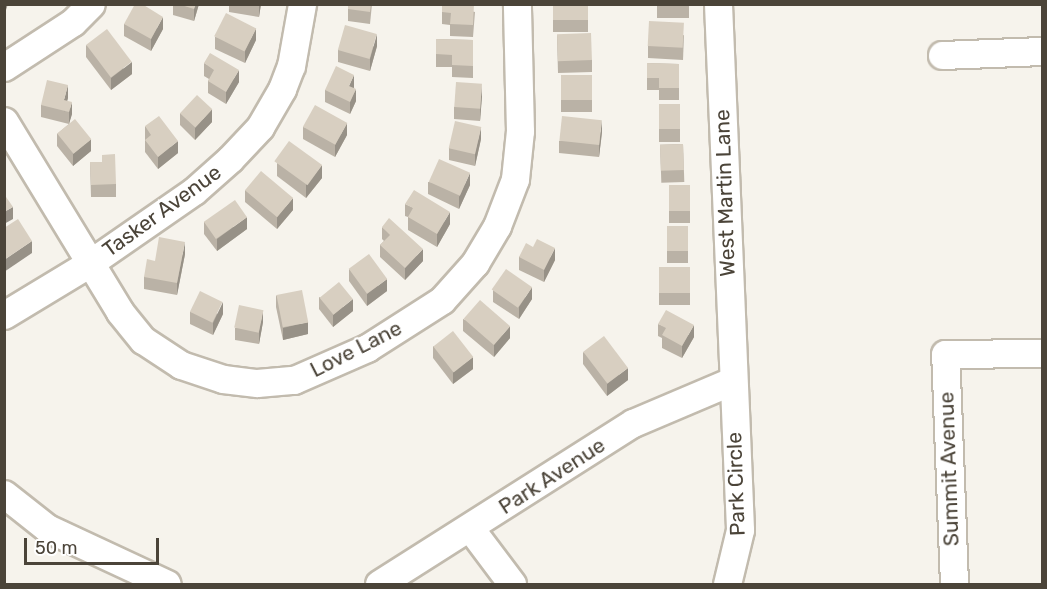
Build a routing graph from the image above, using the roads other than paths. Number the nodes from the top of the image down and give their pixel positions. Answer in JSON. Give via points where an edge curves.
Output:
{"nodes":[{"id":1,"x":91,"y":4,"type":"edge"},
{"id":2,"x":302,"y":4,"type":"edge"},
{"id":3,"x":517,"y":4,"type":"edge"},
{"id":4,"x":717,"y":4,"type":"edge"},
{"id":5,"x":1042,"y":51,"type":"edge"},
{"id":6,"x":942,"y":55,"type":"dead end"},
{"id":7,"x":4,"y":67,"type":"edge"},
{"id":8,"x":4,"y":121,"type":"edge"},
{"id":9,"x":90,"y":263,"type":"junction"},
{"id":10,"x":4,"y":315,"type":"edge"},
{"id":11,"x":1042,"y":354,"type":"edge"},
{"id":12,"x":732,"y":381,"type":"junction"},
{"id":13,"x":4,"y":495,"type":"edge"},
{"id":14,"x":470,"y":528,"type":"junction"},
{"id":15,"x":167,"y":585,"type":"edge"},
{"id":16,"x":379,"y":585,"type":"edge"},
{"id":17,"x":512,"y":585,"type":"edge"},
{"id":18,"x":727,"y":585,"type":"edge"},
{"id":19,"x":954,"y":585,"type":"edge"}],
"edges":[{"from":1,"to":7,"type":"street","via":[[73,22]]},
{"from":2,"to":9,"type":"street","name":"Tasker Avenue","via":[[291,66],[260,127],[194,191]]},
{"from":3,"to":9,"type":"street","name":"Love Lane","via":[[520,131],[515,179],[497,226],[475,263],[442,300],[367,348],[327,369],[285,381],[241,382],[204,373],[182,365],[143,340],[120,312]]},
{"from":4,"to":12,"type":"street","name":"West Martin Lane"},
{"from":5,"to":6,"type":"street"},
{"from":8,"to":9,"type":"street","name":"Love Lane"},
{"from":9,"to":10,"type":"street","name":"Tasker Avenue"},
{"from":11,"to":19,"type":"street","name":"Summit Avenue","via":[[945,354]]},
{"from":12,"to":14,"type":"street","name":"Park Avenue","via":[[633,423]]},
{"from":12,"to":18,"type":"street","name":"Park Circle","via":[[740,530]]},
{"from":13,"to":15,"type":"street","via":[[47,528]]},
{"from":14,"to":16,"type":"street","name":"Park Avenue"},
{"from":14,"to":17,"type":"street"}]}
